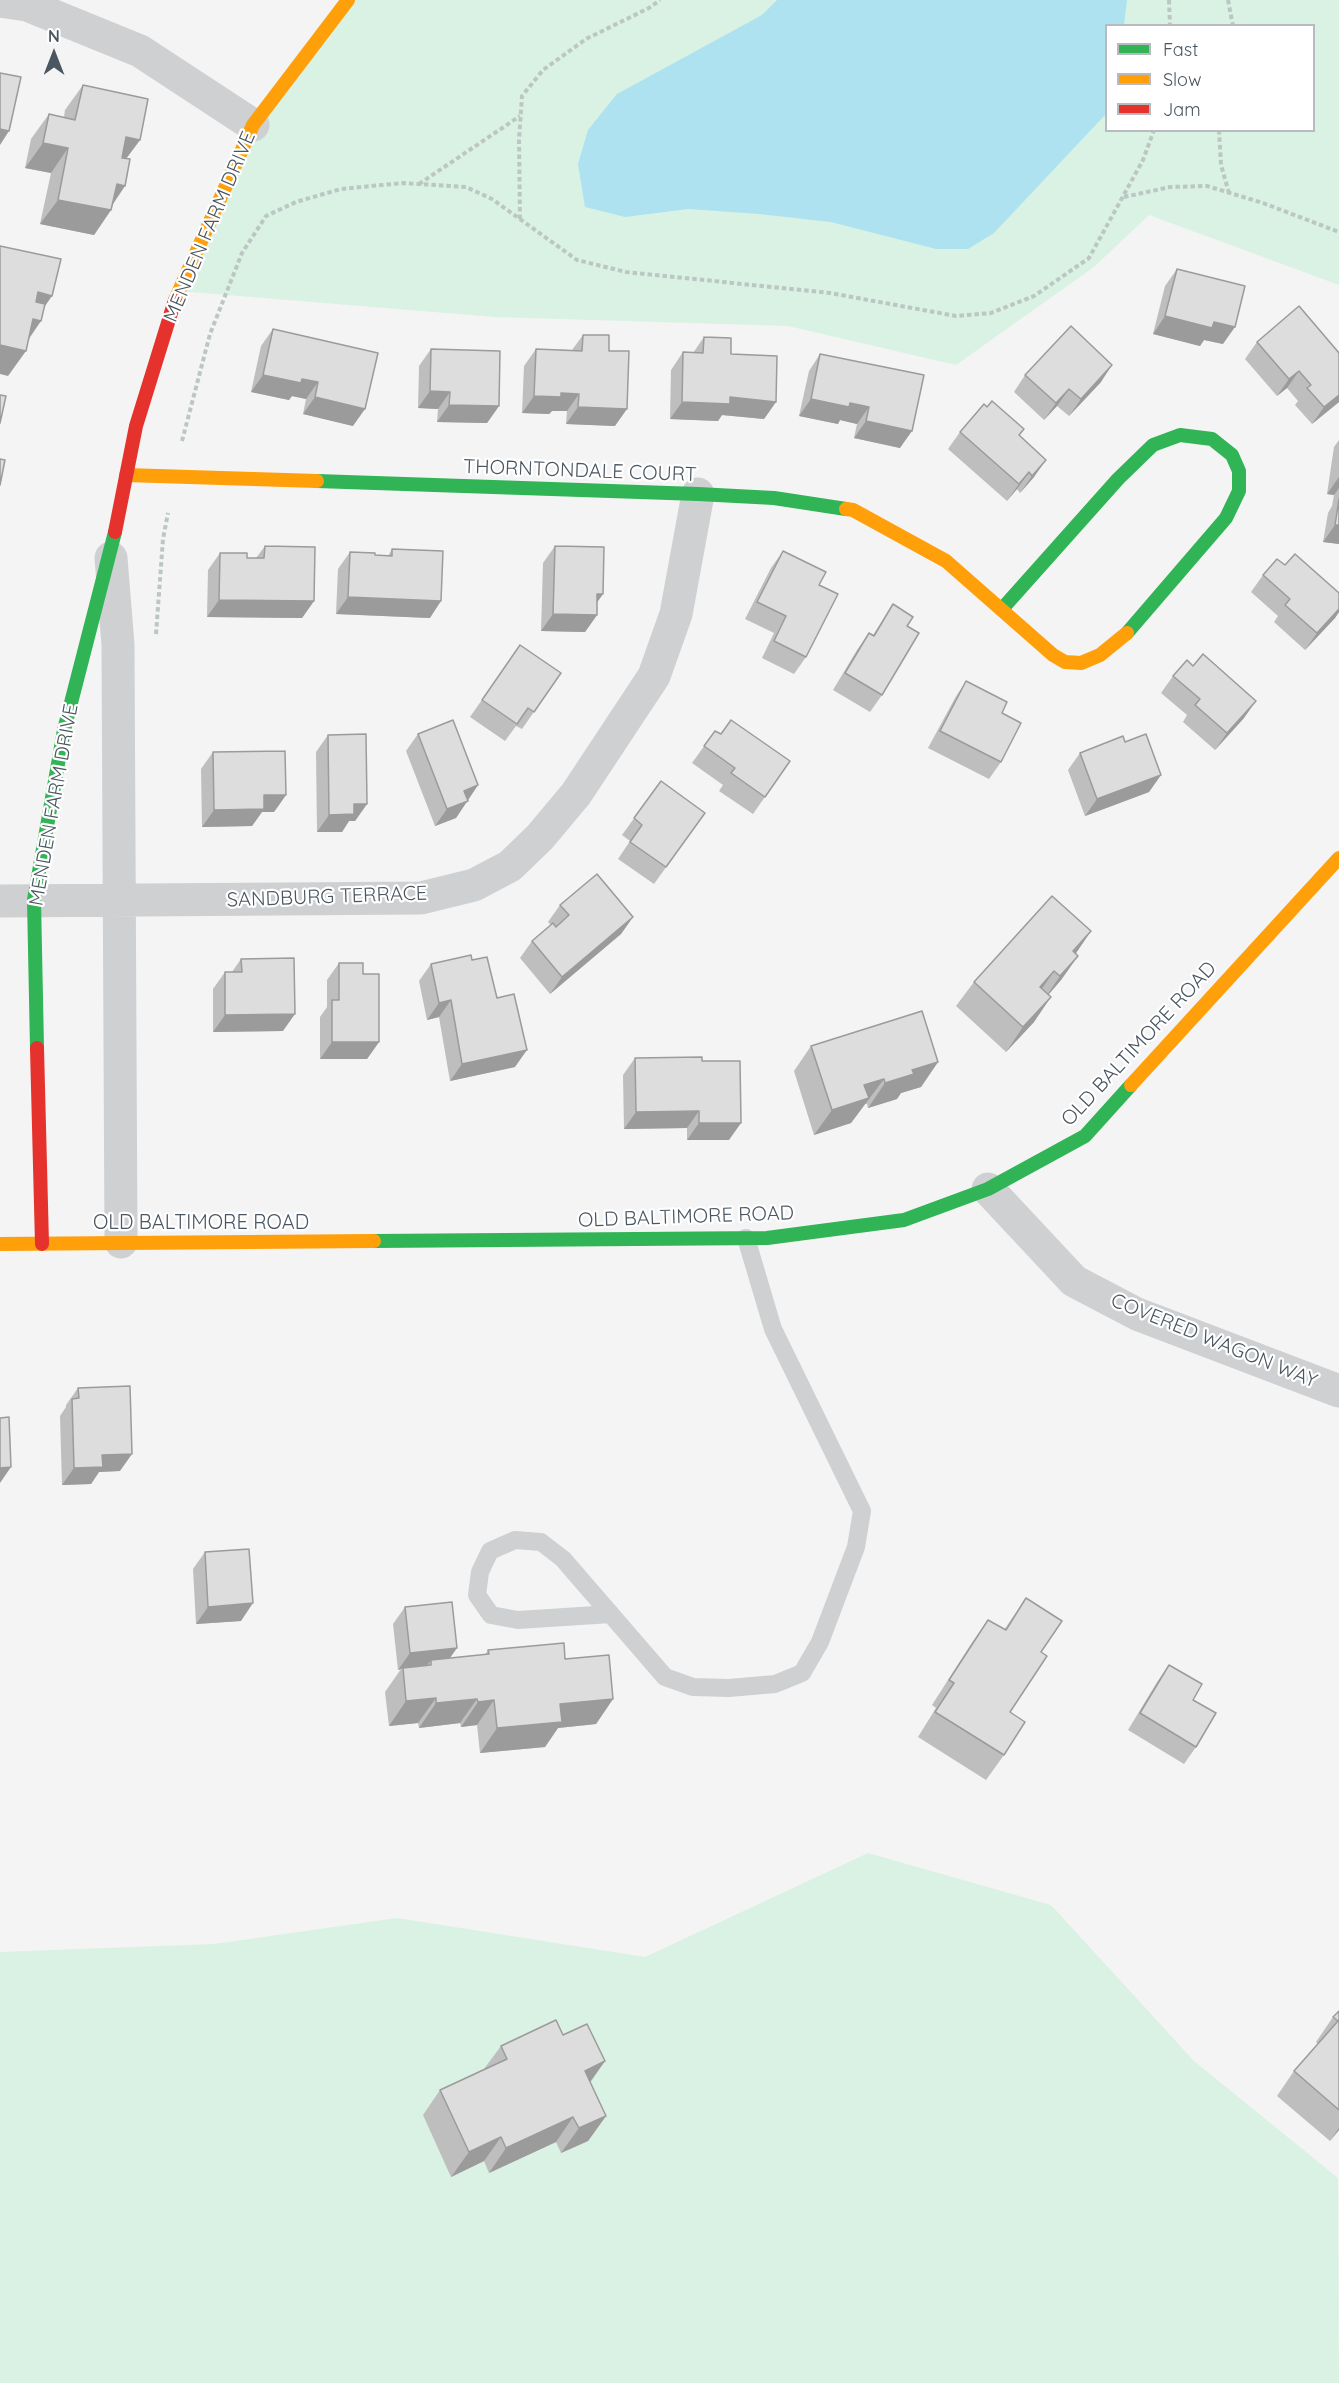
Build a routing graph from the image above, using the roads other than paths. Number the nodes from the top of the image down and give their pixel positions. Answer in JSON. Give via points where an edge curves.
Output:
{"nodes":[{"id":1,"x":348,"y":0,"type":"edge"},
{"id":2,"x":0,"y":1,"type":"edge"},
{"id":3,"x":253,"y":125,"type":"junction"},
{"id":4,"x":126,"y":475,"type":"junction"},
{"id":5,"x":698,"y":494,"type":"junction"},
{"id":6,"x":111,"y":551,"type":"junction"},
{"id":7,"x":1002,"y":609,"type":"junction"},
{"id":8,"x":1339,"y":858,"type":"edge"},
{"id":9,"x":34,"y":900,"type":"junction"},
{"id":10,"x":117,"y":900,"type":"junction"},
{"id":11,"x":0,"y":901,"type":"edge"},
{"id":12,"x":988,"y":1189,"type":"junction"},
{"id":13,"x":746,"y":1238,"type":"junction"},
{"id":14,"x":121,"y":1242,"type":"junction"},
{"id":15,"x":0,"y":1244,"type":"edge"},
{"id":16,"x":42,"y":1244,"type":"junction"},
{"id":17,"x":1339,"y":1391,"type":"edge"},
{"id":18,"x":611,"y":1614,"type":"junction"}],
"edges":[{"from":1,"to":3,"type":"street","name":"MENDEN FARM DRIVE"},
{"from":2,"to":3,"type":"street","via":[[27,5],[140,51]]},
{"from":3,"to":4,"type":"street","name":"MENDEN FARM DRIVE","via":[[178,291],[136,426]]},
{"from":4,"to":5,"type":"street","name":"THORNTONDALE COURT"},
{"from":4,"to":6,"type":"street","name":"MENDEN FARM DRIVE"},
{"from":5,"to":7,"type":"street","name":"THORNTONDALE COURT","via":[[774,498],[853,510],[946,561]]},
{"from":5,"to":10,"type":"street","name":"SANDBURG TERRACE","via":[[676,614],[654,676],[576,794],[510,866],[474,885],[421,898]]},
{"from":6,"to":9,"type":"street","name":"MENDEN FARM DRIVE","via":[[64,730]]},
{"from":6,"to":10,"type":"street","name":"MENDEN FARM DRIVE","via":[[118,645]]},
{"from":7,"to":7,"type":"street","name":"THORNTONDALE COURT","via":[[1053,656],[1065,662],[1081,663],[1100,655],[1129,632],[1226,518],[1239,491],[1239,471],[1232,455],[1212,439],[1195,435],[1180,435],[1153,445]]},
{"from":8,"to":12,"type":"street","name":"OLD BALTIMORE ROAD","via":[[1085,1136]]},
{"from":9,"to":10,"type":"street","name":"SANDBURG TERRACE"},
{"from":9,"to":11,"type":"street","name":"SANDBURG TERRACE"},
{"from":9,"to":16,"type":"street","name":"MENDEN FARM DRIVE"},
{"from":10,"to":14,"type":"street","name":"MENDEN FARM DRIVE"},
{"from":12,"to":13,"type":"street","name":"OLD BALTIMORE ROAD","via":[[904,1220]]},
{"from":12,"to":17,"type":"street","name":"COVERED WAGON WAY","via":[[1074,1281],[1137,1314]]},
{"from":13,"to":14,"type":"street","name":"OLD BALTIMORE ROAD"},
{"from":13,"to":18,"type":"lane","via":[[773,1329],[862,1511],[856,1547],[820,1642],[802,1673],[775,1684],[693,1687],[665,1677]]},
{"from":14,"to":16,"type":"street","name":"OLD BALTIMORE ROAD"},
{"from":15,"to":16,"type":"street","name":"OLD BALTIMORE ROAD"},
{"from":18,"to":18,"type":"lane","via":[[563,1559],[541,1542],[515,1540],[490,1551],[480,1572],[477,1595],[491,1616],[518,1620]]}]}
